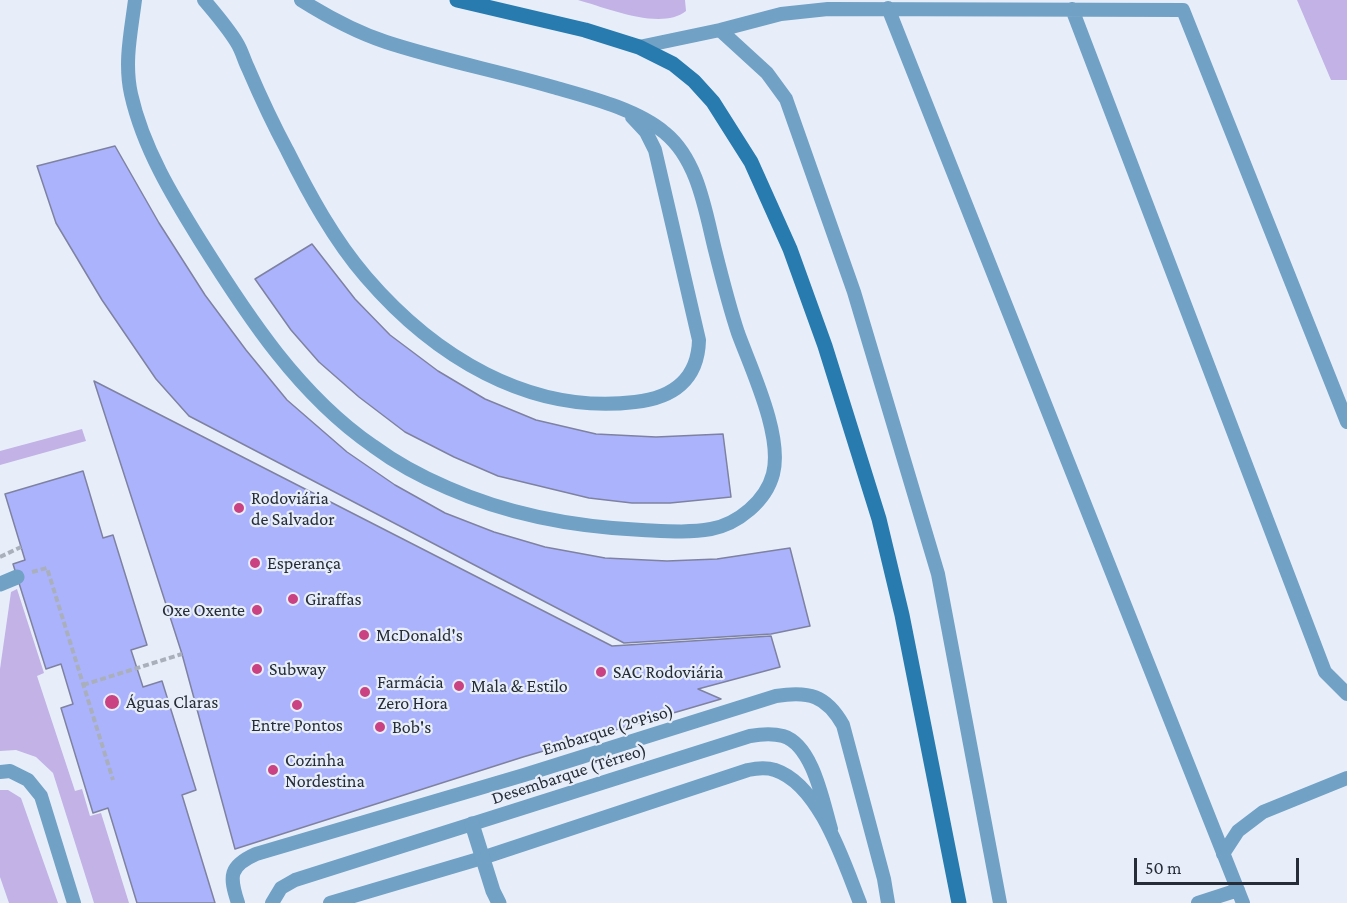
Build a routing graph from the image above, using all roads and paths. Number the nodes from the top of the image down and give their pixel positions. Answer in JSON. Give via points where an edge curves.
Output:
{"nodes":[{"id":1,"x":135,"y":0,"type":"edge"},
{"id":2,"x":204,"y":0,"type":"edge"},
{"id":3,"x":301,"y":0,"type":"edge"},
{"id":4,"x":457,"y":0,"type":"edge"},
{"id":5,"x":888,"y":8,"type":"junction"},
{"id":6,"x":1072,"y":9,"type":"junction"},
{"id":7,"x":720,"y":30,"type":"junction"},
{"id":8,"x":639,"y":47,"type":"junction"},
{"id":9,"x":627,"y":111,"type":"junction"},
{"id":10,"x":1347,"y":422,"type":"edge"},
{"id":11,"x":21,"y":547,"type":"dead end"},
{"id":12,"x":0,"y":557,"type":"edge"},
{"id":13,"x":17,"y":577,"type":"joint"},
{"id":14,"x":0,"y":584,"type":"edge"},
{"id":15,"x":182,"y":654,"type":"dead end"},
{"id":16,"x":83,"y":685,"type":"junction"},
{"id":17,"x":1347,"y":694,"type":"edge"},
{"id":18,"x":0,"y":772,"type":"edge"},
{"id":19,"x":1347,"y":778,"type":"edge"},
{"id":20,"x":113,"y":780,"type":"dead end"},
{"id":21,"x":472,"y":824,"type":"junction"},
{"id":22,"x":831,"y":830,"type":"junction"},
{"id":23,"x":1223,"y":854,"type":"junction"},
{"id":24,"x":482,"y":858,"type":"junction"},
{"id":25,"x":1238,"y":890,"type":"junction"},
{"id":26,"x":74,"y":903,"type":"edge"},
{"id":27,"x":238,"y":903,"type":"edge"},
{"id":28,"x":272,"y":903,"type":"edge"},
{"id":29,"x":330,"y":903,"type":"edge"},
{"id":30,"x":499,"y":903,"type":"edge"},
{"id":31,"x":860,"y":903,"type":"edge"},
{"id":32,"x":888,"y":903,"type":"edge"},
{"id":33,"x":959,"y":903,"type":"edge"},
{"id":34,"x":1000,"y":903,"type":"edge"},
{"id":35,"x":1198,"y":903,"type":"edge"},
{"id":36,"x":1244,"y":903,"type":"edge"}],
"edges":[{"from":1,"to":9,"type":"lane","via":[[127,61],[131,94],[143,134],[179,206],[236,298],[279,357],[336,417],[414,472],[520,513],[630,530],[714,528],[746,512],[770,485],[776,450],[772,428],[729,307],[700,189],[686,158],[662,130]]},
{"from":2,"to":9,"type":"lane","via":[[238,45],[286,150],[333,232],[365,276],[417,329],[443,349],[496,380],[527,392],[587,403],[646,400],[684,382],[698,357],[699,340],[655,150],[646,132]]},
{"from":3,"to":9,"type":"lane","via":[[387,42],[535,81]]},
{"from":4,"to":8,"type":"main road"},
{"from":5,"to":6,"type":"lane"},
{"from":5,"to":7,"type":"lane","via":[[781,14]]},
{"from":5,"to":23,"type":"lane"},
{"from":6,"to":10,"type":"lane","via":[[1184,10]]},
{"from":6,"to":17,"type":"lane","via":[[1325,672]]},
{"from":7,"to":8,"type":"lane"},
{"from":7,"to":34,"type":"lane","via":[[767,73],[786,99],[854,292],[938,574]]},
{"from":8,"to":33,"type":"main road","via":[[673,64],[713,102],[751,162],[790,249],[879,519]]},
{"from":11,"to":12,"type":"path"},
{"from":13,"to":14,"type":"street"},
{"from":13,"to":16,"type":"path","via":[[47,568]]},
{"from":15,"to":16,"type":"path"},
{"from":16,"to":20,"type":"path"},
{"from":18,"to":26,"type":"lane","via":[[10,771],[28,780],[41,796]]},
{"from":19,"to":23,"type":"lane","via":[[1263,812],[1238,831]]},
{"from":21,"to":22,"type":"lane","name":"Desembarque (Térreo)","via":[[765,734],[784,736],[809,759]]},
{"from":21,"to":24,"type":"street"},
{"from":21,"to":28,"type":"lane","name":"Desembarque (Térreo)","via":[[295,880],[281,888]]},
{"from":22,"to":24,"type":"lane","name":"Desembarque (Térreo)","via":[[804,791],[786,775],[760,768]]},
{"from":22,"to":31,"type":"lane","name":"Desembarque (Térreo)"},
{"from":23,"to":25,"type":"lane"},
{"from":24,"to":29,"type":"lane","name":"Desembarque (Térreo)"},
{"from":24,"to":30,"type":"street"},
{"from":25,"to":35,"type":"lane"},
{"from":25,"to":36,"type":"lane"},
{"from":27,"to":32,"type":"lane","name":"Embarque (2ºPiso)","via":[[232,882],[234,872],[238,864],[256,854],[794,693],[824,701],[843,725]]}]}
